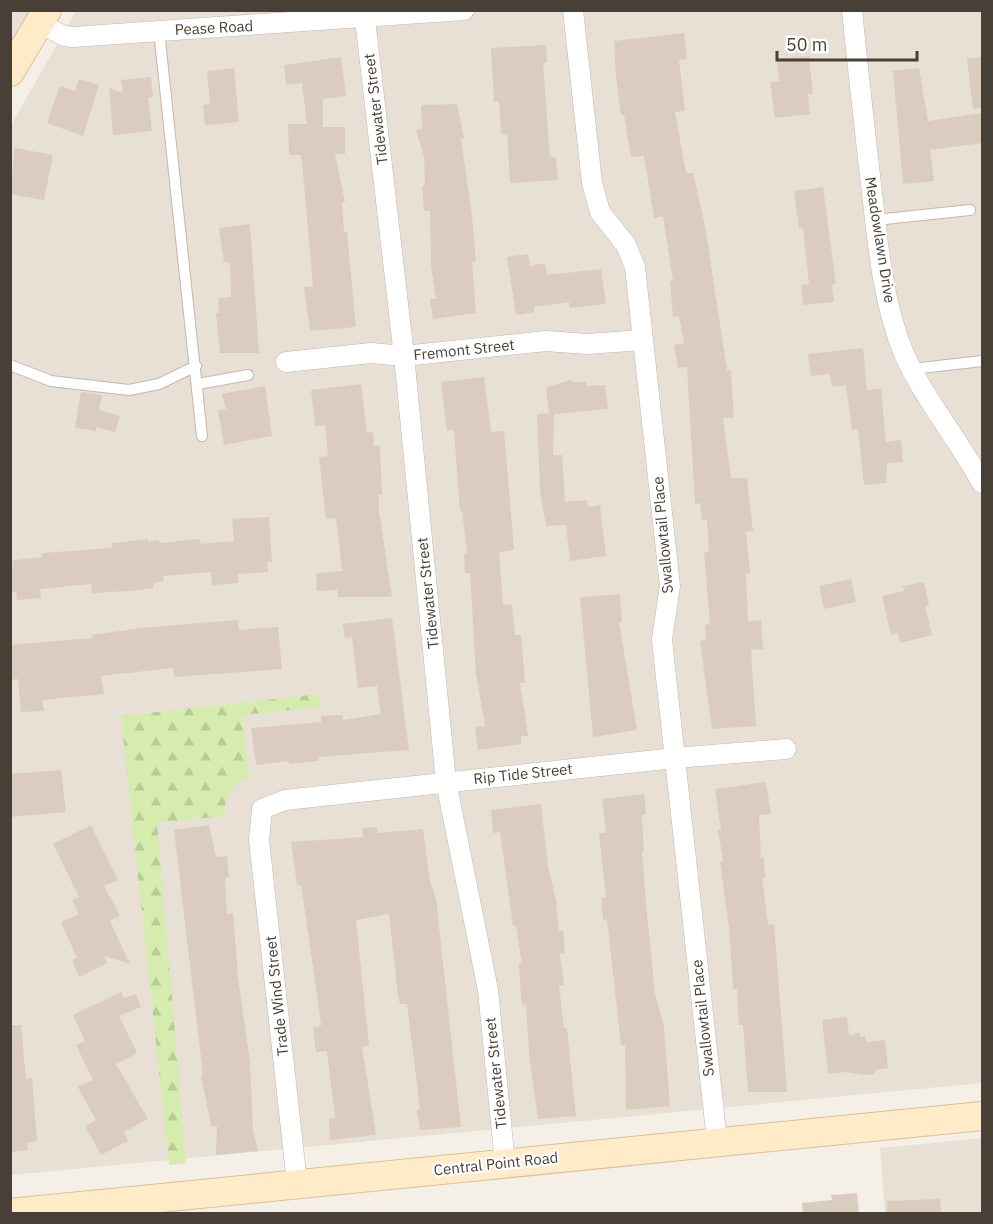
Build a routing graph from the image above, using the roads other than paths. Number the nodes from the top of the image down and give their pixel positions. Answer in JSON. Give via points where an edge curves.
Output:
{"nodes":[{"id":1,"x":464,"y":10,"type":"edge"},
{"id":2,"x":573,"y":10,"type":"edge"},
{"id":3,"x":852,"y":10,"type":"edge"},
{"id":4,"x":43,"y":17,"type":"edge"},
{"id":5,"x":365,"y":19,"type":"junction"},
{"id":6,"x":159,"y":31,"type":"junction"},
{"id":7,"x":10,"y":72,"type":"edge"},
{"id":8,"x":970,"y":210,"type":"dead end"},
{"id":9,"x":875,"y":220,"type":"junction"},
{"id":10,"x":643,"y":340,"type":"junction"},
{"id":11,"x":404,"y":356,"type":"junction"},
{"id":12,"x":982,"y":361,"type":"edge"},
{"id":13,"x":286,"y":362,"type":"dead end"},
{"id":14,"x":10,"y":365,"type":"edge"},
{"id":15,"x":196,"y":366,"type":"junction"},
{"id":16,"x":912,"y":369,"type":"junction"},
{"id":17,"x":248,"y":375,"type":"dead end"},
{"id":18,"x":198,"y":384,"type":"junction"},
{"id":19,"x":202,"y":436,"type":"dead end"},
{"id":20,"x":982,"y":483,"type":"edge"},
{"id":21,"x":786,"y":749,"type":"dead end"},
{"id":22,"x":675,"y":758,"type":"junction"},
{"id":23,"x":446,"y":782,"type":"junction"},
{"id":24,"x":262,"y":809,"type":"joint"},
{"id":25,"x":982,"y":1116,"type":"edge"},
{"id":26,"x":717,"y":1142,"type":"junction"},
{"id":27,"x":505,"y":1164,"type":"junction"},
{"id":28,"x":297,"y":1183,"type":"junction"},
{"id":29,"x":125,"y":1208,"type":"edge"},
{"id":30,"x":10,"y":1213,"type":"edge"}],
"edges":[{"from":1,"to":5,"type":"street","name":"Pease Road"},
{"from":2,"to":10,"type":"street","name":"Swallowtail Place","via":[[592,183],[600,212],[626,245],[635,267]]},
{"from":3,"to":9,"type":"street","name":"Meadowlawn Drive"},
{"from":4,"to":6,"type":"street","name":"Pease Road","via":[[64,36]]},
{"from":4,"to":7,"type":"street"},
{"from":5,"to":6,"type":"street","name":"Pease Road"},
{"from":5,"to":11,"type":"street","name":"Tidewater Street"},
{"from":6,"to":15,"type":"lane"},
{"from":8,"to":9,"type":"lane"},
{"from":9,"to":16,"type":"street","name":"Meadowlawn Drive","via":[[890,308]]},
{"from":10,"to":11,"type":"street","name":"Fremont Street","via":[[587,345],[546,341]]},
{"from":10,"to":22,"type":"street","name":"Swallowtail Place","via":[[670,586],[662,639]]},
{"from":11,"to":13,"type":"street","name":"Fremont Street","via":[[371,353]]},
{"from":11,"to":23,"type":"street","name":"Tidewater Street"},
{"from":12,"to":16,"type":"lane"},
{"from":14,"to":15,"type":"lane","via":[[51,381],[129,390],[159,384]]},
{"from":15,"to":18,"type":"lane"},
{"from":16,"to":20,"type":"street","name":"Meadowlawn Drive"},
{"from":17,"to":18,"type":"lane"},
{"from":18,"to":19,"type":"lane"},
{"from":21,"to":22,"type":"street","name":"Rip Tide Street"},
{"from":22,"to":23,"type":"street","name":"Rip Tide Street"},
{"from":22,"to":26,"type":"street","name":"Swallowtail Place"},
{"from":23,"to":24,"type":"street","name":"Rip Tide Street","via":[[285,801]]},
{"from":23,"to":27,"type":"street","name":"Tidewater Street","via":[[488,990]]},
{"from":24,"to":28,"type":"street","name":"Trade Wind Street","via":[[260,840]]},
{"from":25,"to":26,"type":"street","name":"Central Point Road"},
{"from":26,"to":27,"type":"street","name":"Central Point Road"},
{"from":27,"to":28,"type":"street","name":"Central Point Road"},
{"from":28,"to":29,"type":"street","name":"Central Point Road"},
{"from":29,"to":30,"type":"street","name":"Central Point Road"}]}
